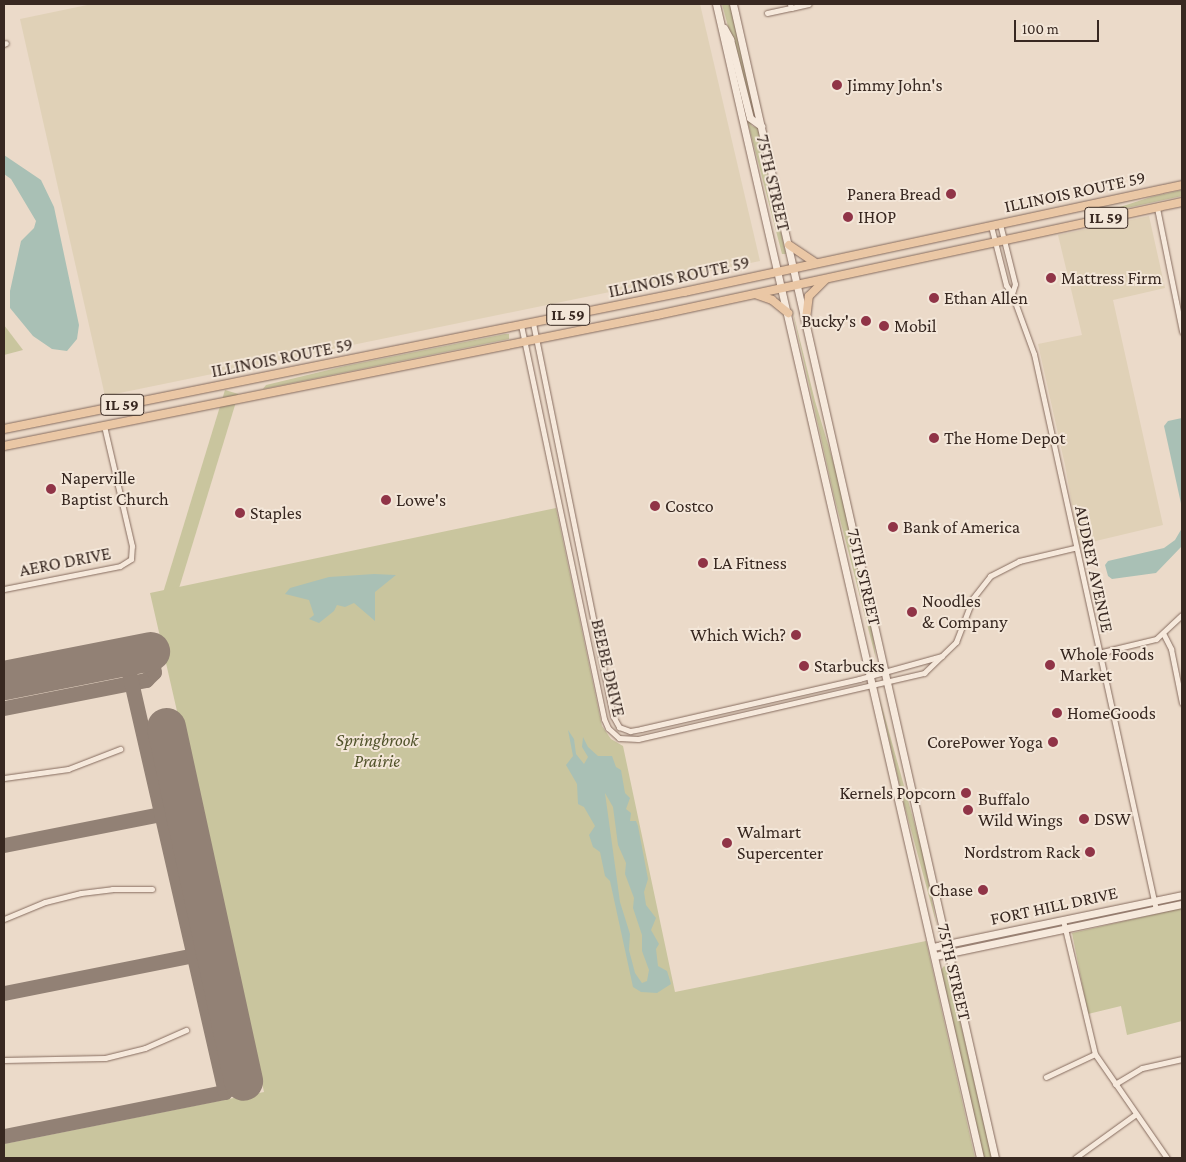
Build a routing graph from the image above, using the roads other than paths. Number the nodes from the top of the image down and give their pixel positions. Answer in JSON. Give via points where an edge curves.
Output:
{"nodes":[{"id":1,"x":716,"y":4,"type":"edge"},
{"id":2,"x":733,"y":4,"type":"edge"},
{"id":3,"x":809,"y":4,"type":"edge"},
{"id":4,"x":790,"y":6,"type":"edge"},
{"id":5,"x":767,"y":13,"type":"dead end"},
{"id":6,"x":720,"y":22,"type":"junction"},
{"id":7,"x":761,"y":126,"type":"junction"},
{"id":8,"x":1182,"y":184,"type":"edge"},
{"id":9,"x":1182,"y":202,"type":"edge"},
{"id":10,"x":1157,"y":208,"type":"junction"},
{"id":11,"x":1000,"y":224,"type":"junction"},
{"id":12,"x":991,"y":226,"type":"junction"},
{"id":13,"x":1004,"y":240,"type":"junction"},
{"id":14,"x":995,"y":242,"type":"junction"},
{"id":15,"x":789,"y":245,"type":"junction"},
{"id":16,"x":816,"y":263,"type":"junction"},
{"id":17,"x":794,"y":268,"type":"junction"},
{"id":18,"x":778,"y":271,"type":"junction"},
{"id":19,"x":827,"y":278,"type":"junction"},
{"id":20,"x":798,"y":284,"type":"junction"},
{"id":21,"x":782,"y":288,"type":"junction"},
{"id":22,"x":753,"y":294,"type":"junction"},
{"id":23,"x":1012,"y":294,"type":"junction"},
{"id":24,"x":788,"y":313,"type":"junction"},
{"id":25,"x":806,"y":319,"type":"junction"},
{"id":26,"x":533,"y":323,"type":"junction"},
{"id":27,"x":521,"y":325,"type":"junction"},
{"id":28,"x":1182,"y":331,"type":"edge"},
{"id":29,"x":536,"y":340,"type":"junction"},
{"id":30,"x":524,"y":342,"type":"junction"},
{"id":31,"x":104,"y":426,"type":"junction"},
{"id":32,"x":4,"y":429,"type":"edge"},
{"id":33,"x":4,"y":446,"type":"edge"},
{"id":34,"x":1074,"y":548,"type":"junction"},
{"id":35,"x":4,"y":589,"type":"edge"},
{"id":36,"x":1182,"y":615,"type":"edge"},
{"id":37,"x":1164,"y":634,"type":"junction"},
{"id":38,"x":1098,"y":653,"type":"junction"},
{"id":39,"x":942,"y":656,"type":"junction"},
{"id":40,"x":886,"y":672,"type":"junction"},
{"id":41,"x":871,"y":676,"type":"junction"},
{"id":42,"x":888,"y":683,"type":"junction"},
{"id":43,"x":873,"y":686,"type":"junction"},
{"id":44,"x":1182,"y":703,"type":"edge"},
{"id":45,"x":120,"y":749,"type":"dead end"},
{"id":46,"x":4,"y":778,"type":"edge"},
{"id":47,"x":152,"y":889,"type":"dead end"},
{"id":48,"x":1182,"y":895,"type":"edge"},
{"id":49,"x":1154,"y":901,"type":"junction"},
{"id":50,"x":1182,"y":904,"type":"edge"},
{"id":51,"x":1156,"y":910,"type":"junction"},
{"id":52,"x":4,"y":919,"type":"edge"},
{"id":53,"x":1062,"y":920,"type":"junction"},
{"id":54,"x":1064,"y":929,"type":"junction"},
{"id":55,"x":946,"y":944,"type":"junction"},
{"id":56,"x":932,"y":947,"type":"junction"},
{"id":57,"x":949,"y":953,"type":"junction"},
{"id":58,"x":935,"y":956,"type":"junction"},
{"id":59,"x":186,"y":1030,"type":"dead end"},
{"id":60,"x":1094,"y":1054,"type":"junction"},
{"id":61,"x":1182,"y":1059,"type":"edge"},
{"id":62,"x":4,"y":1060,"type":"edge"},
{"id":63,"x":1046,"y":1077,"type":"dead end"},
{"id":64,"x":1115,"y":1084,"type":"junction"},
{"id":65,"x":1136,"y":1114,"type":"junction"},
{"id":66,"x":980,"y":1158,"type":"edge"},
{"id":67,"x":995,"y":1158,"type":"edge"},
{"id":68,"x":1075,"y":1158,"type":"edge"},
{"id":69,"x":1167,"y":1158,"type":"edge"}],
"edges":[{"from":1,"to":6,"type":"main road","name":"75TH STREET"},
{"from":2,"to":7,"type":"main road","name":"75TH STREET"},
{"from":3,"to":4,"type":"street"},
{"from":4,"to":5,"type":"street"},
{"from":6,"to":7,"type":"main road","via":[[730,39],[750,118]]},
{"from":6,"to":18,"type":"main road","name":"75TH STREET"},
{"from":7,"to":15,"type":"main road","name":"75TH STREET"},
{"from":8,"to":11,"type":"main road","name":"ILLINOIS ROUTE 59","number":"IL 59"},
{"from":9,"to":10,"type":"main road","name":"ILLINOIS ROUTE 59","number":"IL 59"},
{"from":10,"to":13,"type":"main road","name":"ILLINOIS ROUTE 59","number":"IL 59"},
{"from":10,"to":28,"type":"street"},
{"from":11,"to":12,"type":"main road","name":"ILLINOIS ROUTE 59","number":"IL 59"},
{"from":11,"to":13,"type":"street","name":"AUDREY AVENUE"},
{"from":12,"to":14,"type":"street","name":"AUDREY AVENUE"},
{"from":12,"to":16,"type":"main road","name":"ILLINOIS ROUTE 59","number":"IL 59"},
{"from":13,"to":14,"type":"main road","name":"ILLINOIS ROUTE 59","number":"IL 59"},
{"from":13,"to":23,"type":"street","name":"AUDREY AVENUE","via":[[1015,284]]},
{"from":14,"to":19,"type":"main road","name":"ILLINOIS ROUTE 59","number":"IL 59"},
{"from":14,"to":23,"type":"street","name":"AUDREY AVENUE","via":[[1006,285]]},
{"from":15,"to":16,"type":"main road"},
{"from":15,"to":17,"type":"main road","name":"75TH STREET"},
{"from":16,"to":17,"type":"main road","name":"ILLINOIS ROUTE 59","number":"IL 59"},
{"from":17,"to":18,"type":"main road","name":"ILLINOIS ROUTE 59","number":"IL 59"},
{"from":17,"to":20,"type":"main road","name":"75TH STREET"},
{"from":18,"to":21,"type":"main road","name":"75TH STREET"},
{"from":18,"to":26,"type":"main road","name":"ILLINOIS ROUTE 59","number":"IL 59"},
{"from":19,"to":20,"type":"main road","name":"ILLINOIS ROUTE 59","number":"IL 59"},
{"from":19,"to":25,"type":"main road","via":[[809,296]]},
{"from":20,"to":21,"type":"main road","name":"ILLINOIS ROUTE 59","number":"IL 59"},
{"from":20,"to":25,"type":"main road","name":"75TH STREET"},
{"from":21,"to":22,"type":"main road","name":"ILLINOIS ROUTE 59","number":"IL 59"},
{"from":21,"to":24,"type":"main road","name":"75TH STREET"},
{"from":22,"to":24,"type":"main road","via":[[772,300]]},
{"from":22,"to":29,"type":"main road","name":"ILLINOIS ROUTE 59","number":"IL 59"},
{"from":23,"to":34,"type":"street","name":"AUDREY AVENUE","via":[[1032,344]]},
{"from":24,"to":41,"type":"main road","name":"75TH STREET"},
{"from":25,"to":40,"type":"main road","name":"75TH STREET"},
{"from":26,"to":27,"type":"main road","name":"ILLINOIS ROUTE 59","number":"IL 59"},
{"from":26,"to":29,"type":"street","name":"BEEBE DRIVE"},
{"from":27,"to":30,"type":"street","name":"BEEBE DRIVE"},
{"from":27,"to":32,"type":"main road","name":"ILLINOIS ROUTE 59","number":"IL 59"},
{"from":29,"to":30,"type":"main road","name":"ILLINOIS ROUTE 59","number":"IL 59"},
{"from":29,"to":41,"type":"street","name":"BEEBE DRIVE","via":[[616,724],[632,730]]},
{"from":30,"to":31,"type":"main road","name":"ILLINOIS ROUTE 59","number":"IL 59"},
{"from":30,"to":43,"type":"street","name":"BEEBE DRIVE","via":[[604,719],[611,733],[619,738],[635,740]]},
{"from":31,"to":33,"type":"main road","name":"ILLINOIS ROUTE 59","number":"IL 59"},
{"from":31,"to":35,"type":"street","name":"AERO DRIVE","via":[[132,546],[130,559],[120,566]]},
{"from":34,"to":38,"type":"street","name":"AUDREY AVENUE"},
{"from":34,"to":39,"type":"street","name":"BEEBE DRIVE","via":[[1012,563],[990,576],[973,598],[956,642]]},
{"from":36,"to":37,"type":"street"},
{"from":37,"to":38,"type":"street","via":[[1147,642]]},
{"from":37,"to":44,"type":"street","via":[[1171,650]]},
{"from":38,"to":49,"type":"street","name":"AUDREY AVENUE"},
{"from":39,"to":40,"type":"street","name":"BEEBE DRIVE"},
{"from":39,"to":42,"type":"street","name":"BEEBE DRIVE","via":[[924,673]]},
{"from":40,"to":41,"type":"street","name":"BEEBE DRIVE"},
{"from":40,"to":42,"type":"main road","name":"75TH STREET"},
{"from":41,"to":43,"type":"main road","name":"75TH STREET"},
{"from":42,"to":43,"type":"street","name":"BEEBE DRIVE"},
{"from":42,"to":55,"type":"main road","name":"75TH STREET"},
{"from":43,"to":56,"type":"main road","name":"75TH STREET"},
{"from":45,"to":46,"type":"street","via":[[68,769]]},
{"from":47,"to":52,"type":"street","via":[[119,888],[81,893],[45,902]]},
{"from":48,"to":49,"type":"main road","name":"FORT HILL DRIVE"},
{"from":49,"to":51,"type":"street","name":"AUDREY AVENUE"},
{"from":49,"to":53,"type":"main road","name":"FORT HILL DRIVE"},
{"from":50,"to":51,"type":"main road","name":"FORT HILL DRIVE"},
{"from":51,"to":54,"type":"main road","name":"FORT HILL DRIVE"},
{"from":53,"to":54,"type":"street"},
{"from":53,"to":55,"type":"main road","name":"FORT HILL DRIVE"},
{"from":54,"to":57,"type":"main road","name":"FORT HILL DRIVE"},
{"from":54,"to":60,"type":"street"},
{"from":55,"to":56,"type":"main road","name":"FORT HILL DRIVE"},
{"from":55,"to":57,"type":"main road","name":"75TH STREET"},
{"from":56,"to":58,"type":"main road","name":"75TH STREET"},
{"from":57,"to":58,"type":"main road","name":"FORT HILL DRIVE"},
{"from":57,"to":67,"type":"main road","name":"75TH STREET"},
{"from":58,"to":66,"type":"main road","name":"75TH STREET"},
{"from":59,"to":62,"type":"street","via":[[145,1048],[105,1058]]},
{"from":60,"to":63,"type":"street"},
{"from":60,"to":64,"type":"street"},
{"from":61,"to":64,"type":"street","via":[[1142,1068]]},
{"from":64,"to":65,"type":"street"},
{"from":65,"to":68,"type":"street"},
{"from":65,"to":69,"type":"street"}]}
